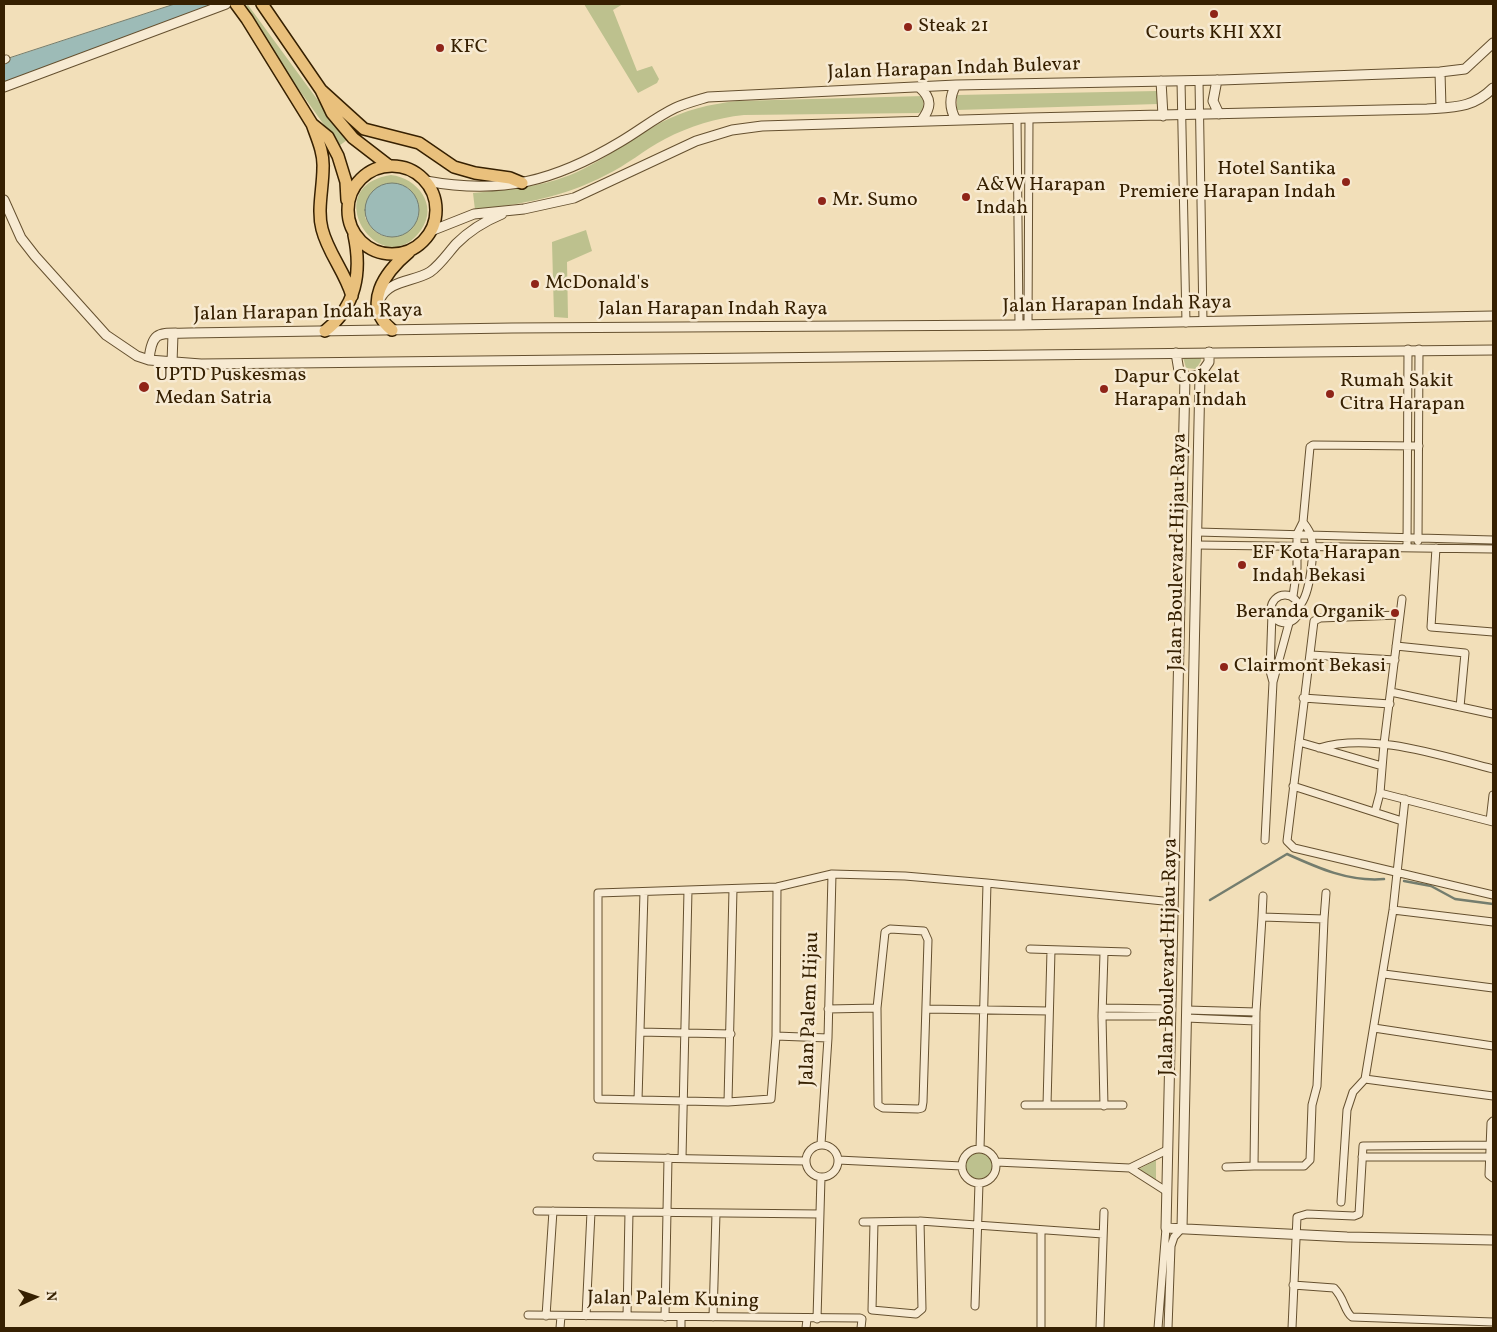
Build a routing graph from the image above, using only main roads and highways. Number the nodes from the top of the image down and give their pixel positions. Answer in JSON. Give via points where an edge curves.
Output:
{"nodes":[{"id":1,"x":236,"y":4,"type":"edge"},
{"id":2,"x":262,"y":4,"type":"edge"},
{"id":3,"x":320,"y":90,"type":"junction"},
{"id":4,"x":312,"y":124,"type":"junction"},
{"id":5,"x":388,"y":165,"type":"junction"},
{"id":6,"x":522,"y":183,"type":"road end"},
{"id":7,"x":348,"y":204,"type":"junction"},
{"id":8,"x":352,"y":229,"type":"junction"},
{"id":9,"x":410,"y":251,"type":"junction"},
{"id":10,"x":352,"y":296,"type":"junction"},
{"id":11,"x":392,"y":330,"type":"road end"},
{"id":12,"x":325,"y":331,"type":"road end"}],
"edges":[{"from":1,"to":4,"type":"highway"},
{"from":2,"to":3,"type":"highway"},
{"from":3,"to":5,"type":"highway","via":[[332,113],[353,138]]},
{"from":3,"to":6,"type":"highway","via":[[364,129],[419,143],[454,166]]},
{"from":4,"to":7,"type":"highway","via":[[328,137],[338,156],[346,182]]},
{"from":4,"to":10,"type":"highway","via":[[324,166],[320,210],[322,228]]},
{"from":5,"to":7,"type":"highway","via":[[373,169],[360,178]]},
{"from":5,"to":9,"type":"highway","via":[[409,168],[426,182],[433,193],[436,218],[431,231]]},
{"from":7,"to":8,"type":"highway"},
{"from":8,"to":9,"type":"highway","via":[[361,242],[383,254]]},
{"from":8,"to":10,"type":"highway","via":[[359,256],[358,279]]},
{"from":9,"to":11,"type":"highway","via":[[384,276],[377,306],[379,316]]},
{"from":10,"to":12,"type":"highway","via":[[341,316]]}]}
